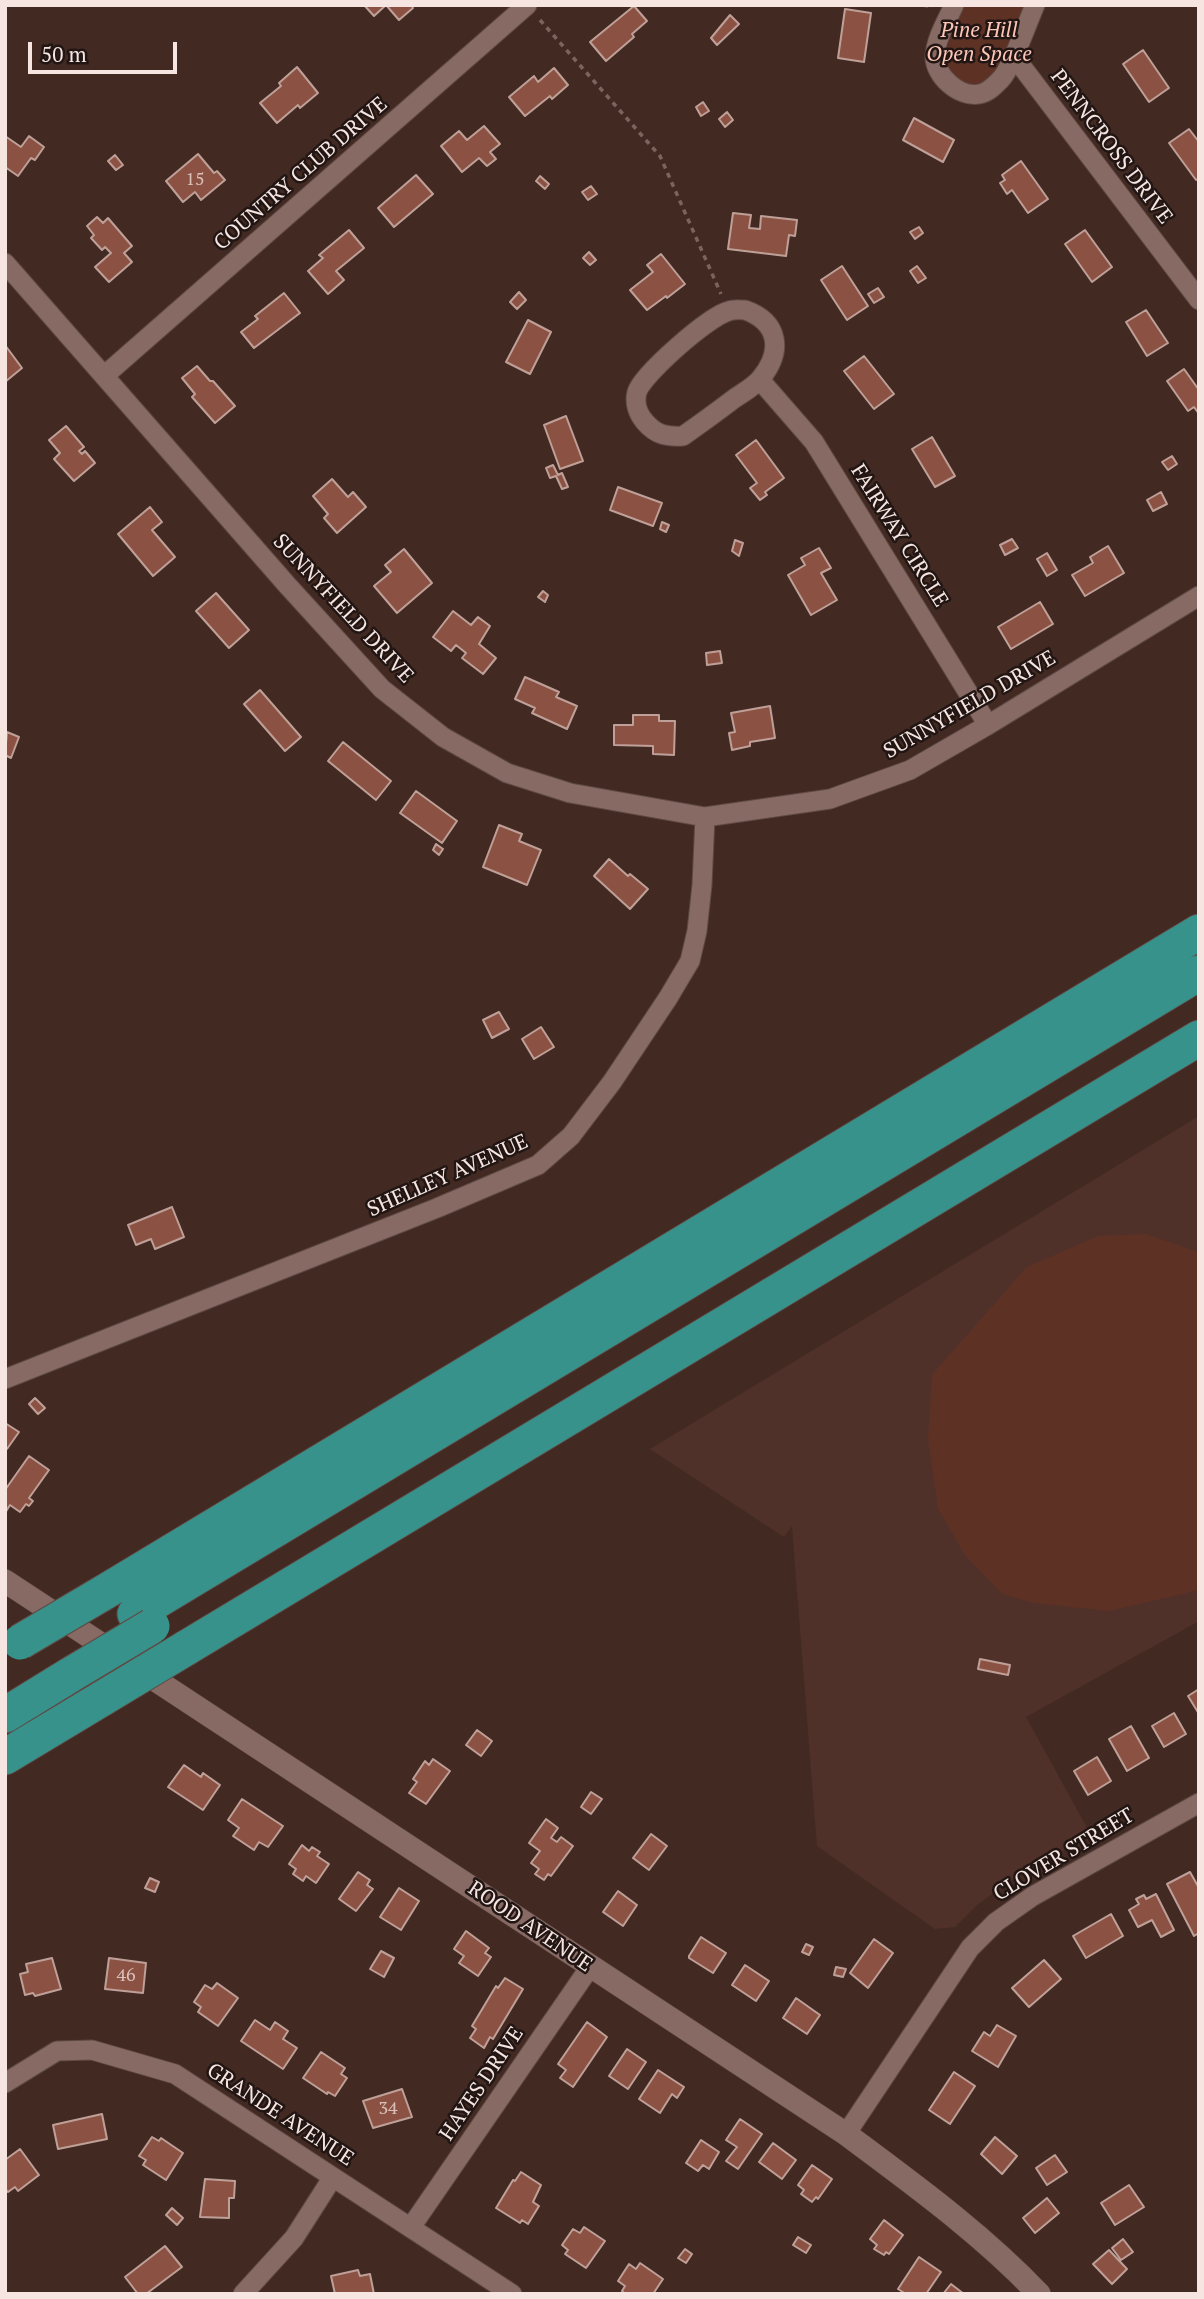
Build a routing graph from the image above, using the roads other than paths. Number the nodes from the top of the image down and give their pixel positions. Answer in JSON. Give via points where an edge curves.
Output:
{"nodes":[{"id":1,"x":527,"y":5,"type":"edge"},
{"id":2,"x":954,"y":5,"type":"edge"},
{"id":3,"x":1035,"y":5,"type":"edge"},
{"id":4,"x":1013,"y":55,"type":"junction"},
{"id":5,"x":5,"y":263,"type":"edge"},
{"id":6,"x":1199,"y":300,"type":"edge"},
{"id":7,"x":104,"y":376,"type":"junction"},
{"id":8,"x":760,"y":380,"type":"junction"},
{"id":9,"x":1199,"y":596,"type":"edge"},
{"id":10,"x":988,"y":725,"type":"junction"},
{"id":11,"x":705,"y":817,"type":"junction"},
{"id":12,"x":1199,"y":932,"type":"edge"},
{"id":13,"x":1199,"y":973,"type":"edge"},
{"id":14,"x":1199,"y":995,"type":"edge"},
{"id":15,"x":1199,"y":1038,"type":"edge"},
{"id":16,"x":5,"y":1379,"type":"edge"},
{"id":17,"x":5,"y":1581,"type":"edge"},
{"id":18,"x":144,"y":1620,"type":"junction"},
{"id":19,"x":13,"y":1647,"type":"edge"},
{"id":20,"x":61,"y":1670,"type":"junction"},
{"id":21,"x":5,"y":1692,"type":"edge"},
{"id":22,"x":5,"y":1715,"type":"edge"},
{"id":23,"x":5,"y":1757,"type":"edge"},
{"id":24,"x":1199,"y":1803,"type":"edge"},
{"id":25,"x":590,"y":1967,"type":"junction"},
{"id":26,"x":5,"y":2083,"type":"edge"},
{"id":27,"x":846,"y":2134,"type":"junction"},
{"id":28,"x":333,"y":2177,"type":"junction"},
{"id":29,"x":411,"y":2227,"type":"junction"},
{"id":30,"x":243,"y":2294,"type":"edge"},
{"id":31,"x":512,"y":2294,"type":"edge"},
{"id":32,"x":1039,"y":2294,"type":"edge"}],
"edges":[{"from":1,"to":7,"type":"street","name":"COUNTRY CLUB DRIVE"},
{"from":2,"to":4,"type":"street","via":[[934,58],[950,85],[978,94],[991,89],[1004,77]]},
{"from":3,"to":4,"type":"street"},
{"from":4,"to":6,"type":"street","name":"PENNCROSS DRIVE"},
{"from":5,"to":7,"type":"street","name":"SUNNYFIELD DRIVE"},
{"from":7,"to":11,"type":"street","name":"SUNNYFIELD DRIVE","via":[[382,689],[443,737],[507,773],[570,793]]},
{"from":8,"to":8,"type":"street","via":[[683,436],[658,434],[640,417],[636,405],[647,378],[701,327],[729,311],[757,314],[774,334],[772,361]]},
{"from":8,"to":10,"type":"street","name":"FAIRWAY CIRCLE","via":[[814,442]]},
{"from":9,"to":10,"type":"street","name":"SUNNYFIELD DRIVE"},
{"from":10,"to":11,"type":"street","name":"SUNNYFIELD DRIVE","via":[[910,770],[830,799]]},
{"from":11,"to":16,"type":"street","name":"SHELLEY AVENUE","via":[[702,885],[690,961],[612,1082],[571,1136],[538,1165]]},
{"from":12,"to":19,"type":"highway","bridge":true},
{"from":13,"to":18,"type":"highway"},
{"from":14,"to":18,"type":"highway"},
{"from":15,"to":23,"type":"highway","bridge":true},
{"from":17,"to":25,"type":"street","name":"ROOD AVENUE"},
{"from":18,"to":20,"type":"highway"},
{"from":20,"to":21,"type":"highway"},
{"from":20,"to":22,"type":"highway"},
{"from":24,"to":27,"type":"street","name":"CLOVER STREET","via":[[1033,1896],[996,1922],[970,1948]]},
{"from":25,"to":27,"type":"street","name":"ROOD AVENUE"},
{"from":25,"to":29,"type":"street","name":"HAYES DRIVE"},
{"from":26,"to":28,"type":"street","name":"GRANDE AVENUE","via":[[57,2051],[92,2050],[175,2074]]},
{"from":27,"to":32,"type":"street","name":"ROOD AVENUE","via":[[933,2199]]},
{"from":28,"to":29,"type":"street","name":"GRANDE AVENUE"},
{"from":28,"to":30,"type":"street","via":[[294,2238]]},
{"from":29,"to":31,"type":"street","name":"GRANDE AVENUE"}]}
